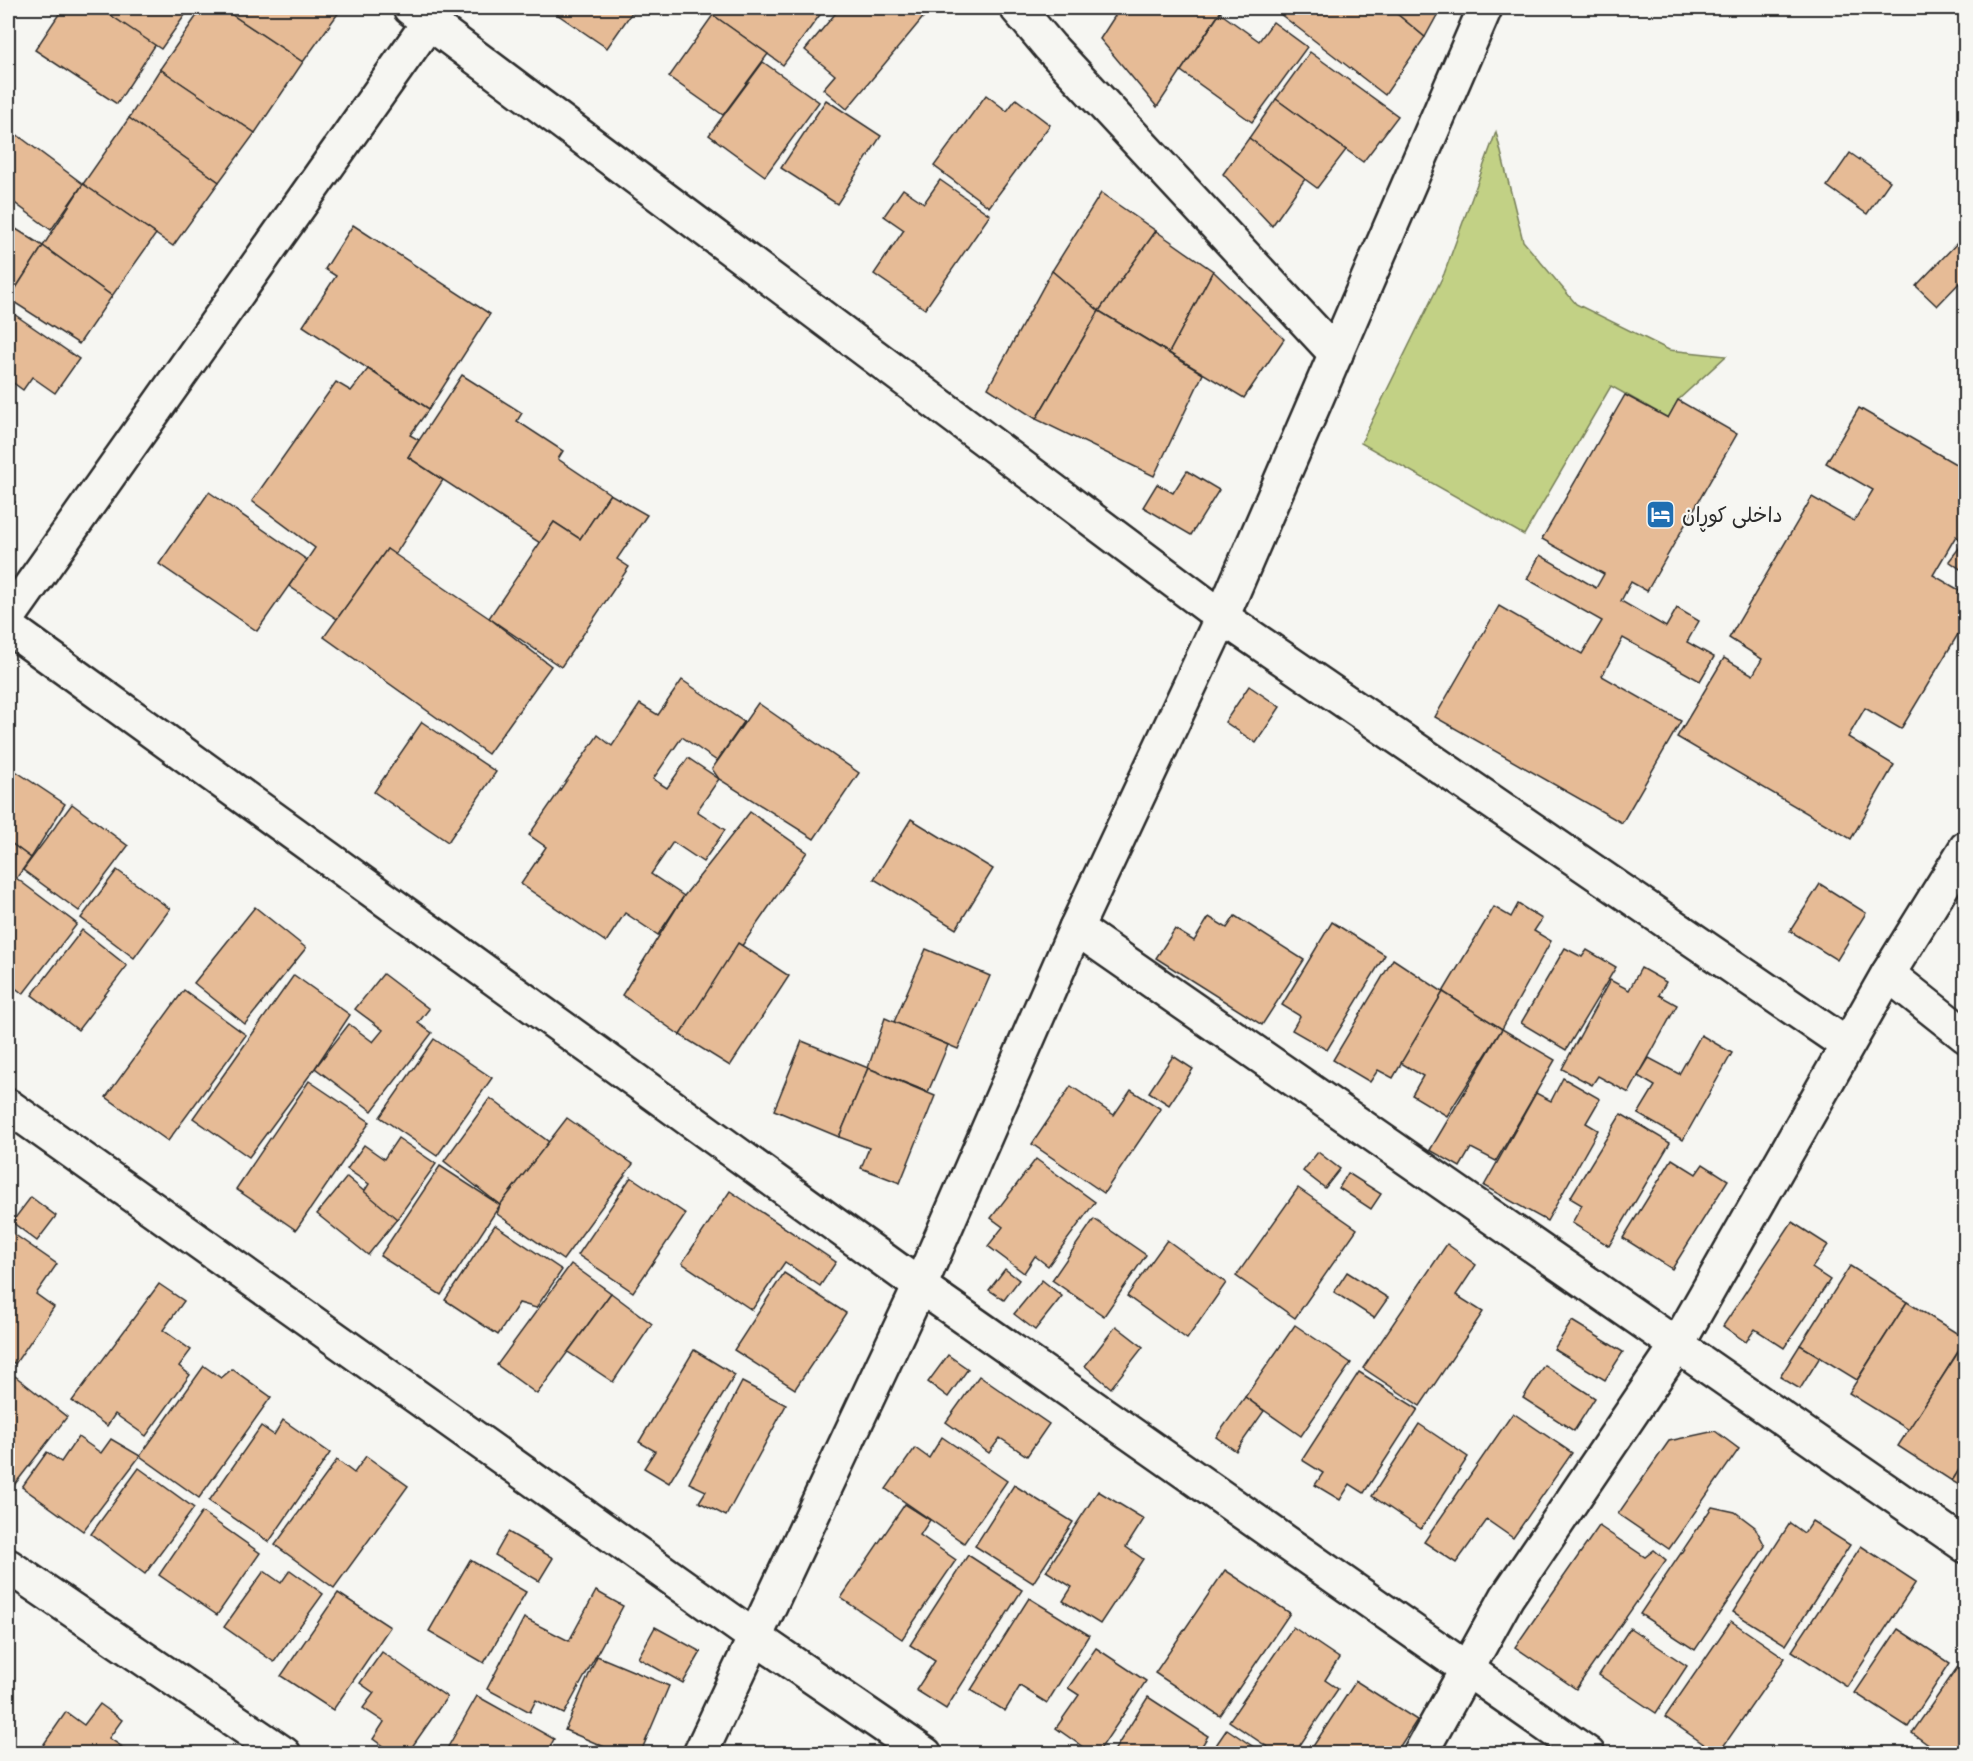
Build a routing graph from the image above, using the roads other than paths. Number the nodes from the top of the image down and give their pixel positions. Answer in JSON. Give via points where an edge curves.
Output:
{"nodes":[{"id":1,"x":1017,"y":8,"type":"edge"},
{"id":2,"x":1485,"y":8,"type":"edge"},
{"id":3,"x":426,"y":12,"type":"edge"},
{"id":4,"x":1336,"y":354,"type":"junction"},
{"id":5,"x":1222,"y":617,"type":"junction"},
{"id":6,"x":8,"y":618,"type":"edge"},
{"id":7,"x":8,"y":627,"type":"edge"},
{"id":8,"x":1965,"y":848,"type":"edge"},
{"id":9,"x":1076,"y":928,"type":"junction"},
{"id":10,"x":1888,"y":974,"type":"junction"},
{"id":11,"x":1965,"y":1036,"type":"edge"},
{"id":12,"x":1847,"y":1045,"type":"junction"},
{"id":13,"x":8,"y":1106,"type":"edge"},
{"id":14,"x":920,"y":1286,"type":"junction"},
{"id":15,"x":1676,"y":1347,"type":"junction"},
{"id":16,"x":1965,"y":1546,"type":"edge"},
{"id":17,"x":8,"y":1566,"type":"edge"},
{"id":18,"x":756,"y":1638,"type":"junction"},
{"id":19,"x":1468,"y":1670,"type":"junction"},
{"id":20,"x":284,"y":1754,"type":"edge"},
{"id":21,"x":700,"y":1754,"type":"edge"},
{"id":22,"x":925,"y":1754,"type":"edge"},
{"id":23,"x":1420,"y":1754,"type":"edge"},
{"id":24,"x":1588,"y":1754,"type":"edge"}],
"edges":[{"from":1,"to":4,"type":"street"},
{"from":2,"to":4,"type":"street"},
{"from":3,"to":5,"type":"street"},
{"from":3,"to":6,"type":"street"},
{"from":4,"to":5,"type":"street"},
{"from":5,"to":9,"type":"street"},
{"from":5,"to":12,"type":"street"},
{"from":7,"to":14,"type":"street"},
{"from":8,"to":10,"type":"street"},
{"from":9,"to":14,"type":"street"},
{"from":9,"to":15,"type":"street"},
{"from":10,"to":11,"type":"street"},
{"from":10,"to":12,"type":"street"},
{"from":12,"to":15,"type":"street"},
{"from":13,"to":18,"type":"street"},
{"from":14,"to":18,"type":"street"},
{"from":14,"to":19,"type":"street"},
{"from":15,"to":16,"type":"street"},
{"from":15,"to":19,"type":"street","via":[[1514,1587]]},
{"from":17,"to":20,"type":"street"},
{"from":18,"to":21,"type":"street"},
{"from":18,"to":22,"type":"street"},
{"from":19,"to":23,"type":"street"},
{"from":19,"to":24,"type":"street"}]}
